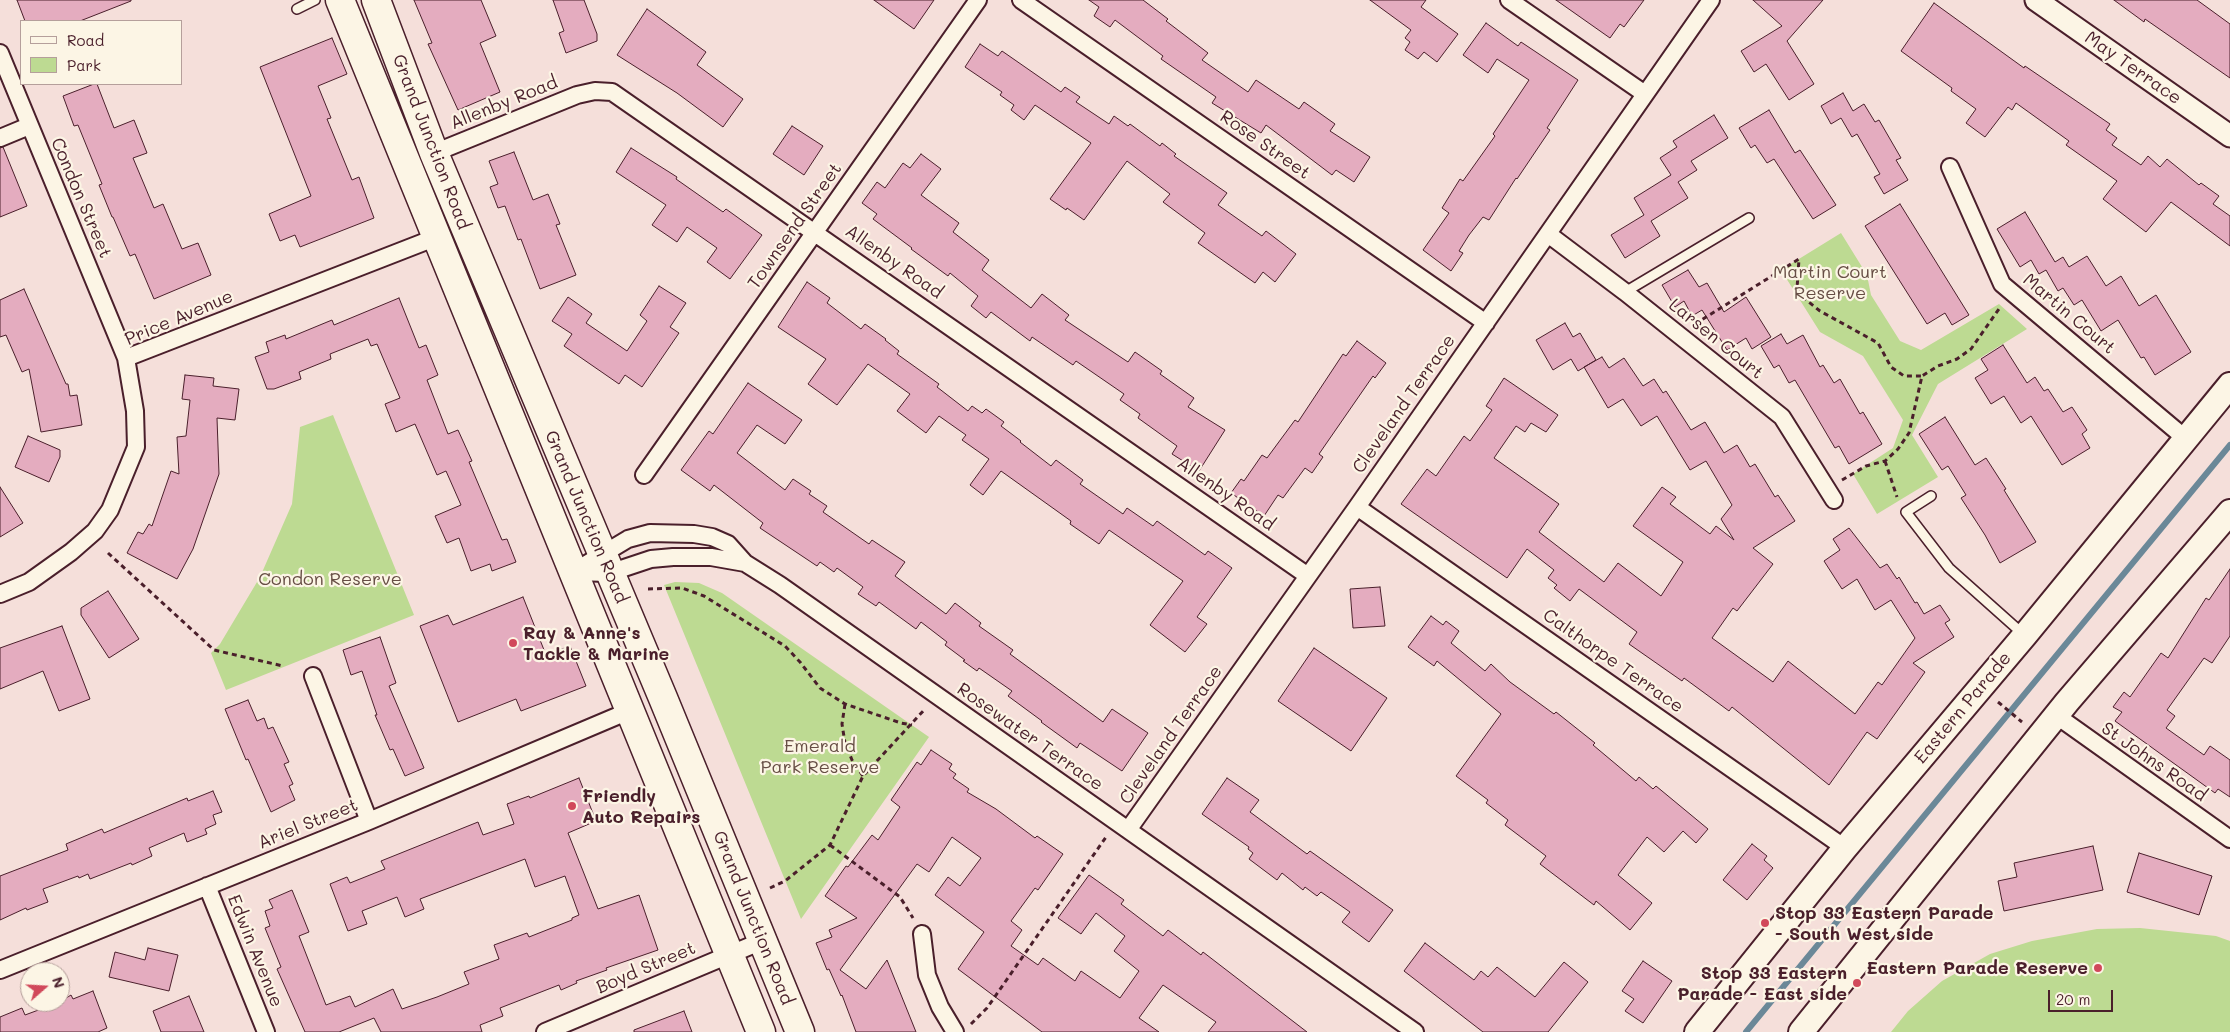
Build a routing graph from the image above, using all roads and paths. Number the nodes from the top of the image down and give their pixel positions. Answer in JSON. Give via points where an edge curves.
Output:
{"nodes":[{"id":1,"x":340,"y":0,"type":"edge"},
{"id":2,"x":376,"y":0,"type":"edge"},
{"id":3,"x":978,"y":0,"type":"edge"},
{"id":4,"x":1021,"y":0,"type":"edge"},
{"id":5,"x":1509,"y":0,"type":"edge"},
{"id":6,"x":1711,"y":0,"type":"edge"},
{"id":7,"x":2036,"y":0,"type":"edge"},
{"id":8,"x":309,"y":1,"type":"edge"},
{"id":9,"x":297,"y":9,"type":"dead end"},
{"id":10,"x":0,"y":53,"type":"edge"},
{"id":11,"x":1645,"y":94,"type":"junction"},
{"id":12,"x":29,"y":126,"type":"junction"},
{"id":13,"x":2230,"y":136,"type":"edge"},
{"id":14,"x":0,"y":138,"type":"edge"},
{"id":15,"x":434,"y":153,"type":"junction"},
{"id":16,"x":407,"y":164,"type":"junction"},
{"id":17,"x":1950,"y":167,"type":"dead end"},
{"id":18,"x":1749,"y":218,"type":"dead end"},
{"id":19,"x":464,"y":227,"type":"junction"},
{"id":20,"x":816,"y":232,"type":"junction"},
{"id":21,"x":1548,"y":234,"type":"junction"},
{"id":22,"x":437,"y":237,"type":"junction"},
{"id":23,"x":1625,"y":292,"type":"junction"},
{"id":24,"x":2004,"y":302,"type":"dead end"},
{"id":25,"x":1486,"y":323,"type":"junction"},
{"id":26,"x":1688,"y":328,"type":"dead end"},
{"id":27,"x":126,"y":358,"type":"junction"},
{"id":28,"x":1922,"y":376,"type":"junction"},
{"id":29,"x":2230,"y":385,"type":"edge"},
{"id":30,"x":2185,"y":438,"type":"junction"},
{"id":31,"x":1885,"y":461,"type":"junction"},
{"id":32,"x":644,"y":475,"type":"dead end"},
{"id":33,"x":1840,"y":481,"type":"dead end"},
{"id":34,"x":1931,"y":496,"type":"dead end"},
{"id":35,"x":1897,"y":497,"type":"dead end"},
{"id":36,"x":1834,"y":500,"type":"dead end"},
{"id":37,"x":1357,"y":506,"type":"junction"},
{"id":38,"x":2230,"y":512,"type":"edge"},
{"id":39,"x":108,"y":553,"type":"dead end"},
{"id":40,"x":605,"y":563,"type":"junction"},
{"id":41,"x":744,"y":563,"type":"junction"},
{"id":42,"x":573,"y":572,"type":"junction"},
{"id":43,"x":1308,"y":576,"type":"junction"},
{"id":44,"x":648,"y":589,"type":"dead end"},
{"id":45,"x":0,"y":594,"type":"edge"},
{"id":46,"x":2025,"y":635,"type":"junction"},
{"id":47,"x":283,"y":666,"type":"dead end"},
{"id":48,"x":313,"y":676,"type":"dead end"},
{"id":49,"x":937,"y":695,"type":"junction"},
{"id":50,"x":662,"y":698,"type":"junction"},
{"id":51,"x":845,"y":704,"type":"junction"},
{"id":52,"x":2002,"y":706,"type":"dead end"},
{"id":53,"x":629,"y":711,"type":"junction"},
{"id":54,"x":2057,"y":716,"type":"junction"},
{"id":55,"x":2018,"y":720,"type":"dead end"},
{"id":56,"x":912,"y":725,"type":"junction"},
{"id":57,"x":863,"y":776,"type":"junction"},
{"id":58,"x":369,"y":821,"type":"junction"},
{"id":59,"x":1122,"y":826,"type":"junction"},
{"id":60,"x":2230,"y":839,"type":"edge"},
{"id":61,"x":830,"y":845,"type":"junction"},
{"id":62,"x":1846,"y":848,"type":"junction"},
{"id":63,"x":207,"y":886,"type":"junction"},
{"id":64,"x":770,"y":888,"type":"dead end"},
{"id":65,"x":922,"y":934,"type":"joint"},
{"id":66,"x":762,"y":941,"type":"junction"},
{"id":67,"x":729,"y":955,"type":"junction"},
{"id":68,"x":0,"y":970,"type":"edge"},
{"id":69,"x":962,"y":1029,"type":"edge"},
{"id":70,"x":266,"y":1032,"type":"edge"},
{"id":71,"x":545,"y":1032,"type":"edge"},
{"id":72,"x":761,"y":1032,"type":"edge"},
{"id":73,"x":800,"y":1032,"type":"edge"},
{"id":74,"x":1413,"y":1032,"type":"edge"},
{"id":75,"x":1697,"y":1032,"type":"edge"},
{"id":76,"x":1801,"y":1032,"type":"edge"}],
"edges":[{"from":1,"to":16,"type":"highway","name":"Grand Junction Road"},
{"from":2,"to":15,"type":"highway","name":"Grand Junction Road"},
{"from":3,"to":20,"type":"street","name":"Townsend Street"},
{"from":4,"to":25,"type":"street","name":"Rose Street"},
{"from":5,"to":11,"type":"street"},
{"from":6,"to":11,"type":"street","name":"Cleveland Terrace"},
{"from":7,"to":13,"type":"street","name":"May Terrace"},
{"from":8,"to":9,"type":"lane"},
{"from":10,"to":12,"type":"street","name":"Condon Street"},
{"from":11,"to":21,"type":"street","name":"Cleveland Terrace"},
{"from":12,"to":14,"type":"street"},
{"from":12,"to":27,"type":"street","name":"Condon Street"},
{"from":15,"to":16,"type":"highway"},
{"from":15,"to":19,"type":"highway","name":"Grand Junction Road"},
{"from":15,"to":20,"type":"street","name":"Allenby Road","via":[[578,95],[612,92]]},
{"from":16,"to":22,"type":"highway","name":"Grand Junction Road"},
{"from":17,"to":30,"type":"street","name":"Martin Court","via":[[2002,284]]},
{"from":18,"to":23,"type":"lane"},
{"from":19,"to":22,"type":"highway"},
{"from":19,"to":40,"type":"highway","name":"Grand Junction Road"},
{"from":20,"to":32,"type":"street","name":"Townsend Street"},
{"from":20,"to":43,"type":"street","name":"Allenby Road"},
{"from":21,"to":23,"type":"street","name":"Larsen Court"},
{"from":21,"to":25,"type":"street","name":"Cleveland Terrace"},
{"from":22,"to":27,"type":"street","name":"Price Avenue"},
{"from":22,"to":42,"type":"highway","name":"Grand Junction Road"},
{"from":23,"to":36,"type":"street","name":"Larsen Court","via":[[1782,417]]},
{"from":24,"to":28,"type":"path","via":[[1971,349]]},
{"from":25,"to":37,"type":"street","name":"Cleveland Terrace"},
{"from":26,"to":28,"type":"path","via":[[1798,259],[1797,289],[1805,298],[1820,311],[1878,343],[1891,367],[1904,376]]},
{"from":27,"to":45,"type":"street","name":"Price Avenue","via":[[135,411],[136,447],[110,510],[95,531],[71,552],[29,582]]},
{"from":28,"to":31,"type":"path","via":[[1909,433]]},
{"from":29,"to":30,"type":"main road","name":"Eastern Parade"},
{"from":30,"to":46,"type":"main road","name":"Eastern Parade"},
{"from":31,"to":33,"type":"path","via":[[1866,466]]},
{"from":31,"to":35,"type":"path"},
{"from":34,"to":46,"type":"lane","via":[[1906,512],[1949,568]]},
{"from":37,"to":43,"type":"street","name":"Cleveland Terrace"},
{"from":37,"to":62,"type":"street","name":"Calthorpe Terrace"},
{"from":38,"to":54,"type":"main road"},
{"from":39,"to":47,"type":"path","via":[[214,650]]},
{"from":40,"to":41,"type":"street","name":"Rosewater Terrace","via":[[711,557]]},
{"from":40,"to":41,"type":"street","name":"Rosewater Terrace","via":[[628,539],[650,533],[712,537],[728,544]]},
{"from":40,"to":42,"type":"street","name":"Rosewater Terrace"},
{"from":40,"to":50,"type":"highway","name":"Grand Junction Road"},
{"from":41,"to":49,"type":"street","name":"Rosewater Terrace"},
{"from":42,"to":53,"type":"highway","name":"Grand Junction Road"},
{"from":43,"to":59,"type":"street","name":"Cleveland Terrace"},
{"from":44,"to":51,"type":"path","via":[[682,588],[704,596],[784,646],[820,688]]},
{"from":46,"to":62,"type":"main road","name":"Eastern Parade"},
{"from":48,"to":58,"type":"street"},
{"from":49,"to":56,"type":"path"},
{"from":49,"to":59,"type":"street","name":"Rosewater Terrace"},
{"from":50,"to":53,"type":"highway"},
{"from":50,"to":66,"type":"highway","name":"Grand Junction Road"},
{"from":51,"to":56,"type":"path"},
{"from":51,"to":57,"type":"path","via":[[842,724],[845,742]]},
{"from":52,"to":55,"type":"path"},
{"from":53,"to":58,"type":"street","name":"Ariel Street"},
{"from":53,"to":67,"type":"highway","name":"Grand Junction Road"},
{"from":54,"to":60,"type":"street","name":"St Johns Road"},
{"from":54,"to":76,"type":"main road"},
{"from":56,"to":57,"type":"path"},
{"from":57,"to":61,"type":"path"},
{"from":58,"to":63,"type":"street","name":"Ariel Street"},
{"from":59,"to":69,"type":"path","via":[[987,1008]]},
{"from":59,"to":74,"type":"street","name":"Rosewater Terrace"},
{"from":61,"to":64,"type":"path","via":[[786,881]]},
{"from":61,"to":65,"type":"path","via":[[900,897]]},
{"from":62,"to":75,"type":"main road","name":"Eastern Parade"},
{"from":63,"to":68,"type":"street","name":"Ariel Street"},
{"from":63,"to":70,"type":"street","name":"Edwin Avenue"},
{"from":65,"to":69,"type":"street","via":[[927,975],[940,1008]]},
{"from":66,"to":67,"type":"street","name":"Boyd Street"},
{"from":66,"to":73,"type":"highway","name":"Grand Junction Road"},
{"from":67,"to":71,"type":"street","name":"Boyd Street"},
{"from":67,"to":72,"type":"highway","name":"Grand Junction Road"}]}
